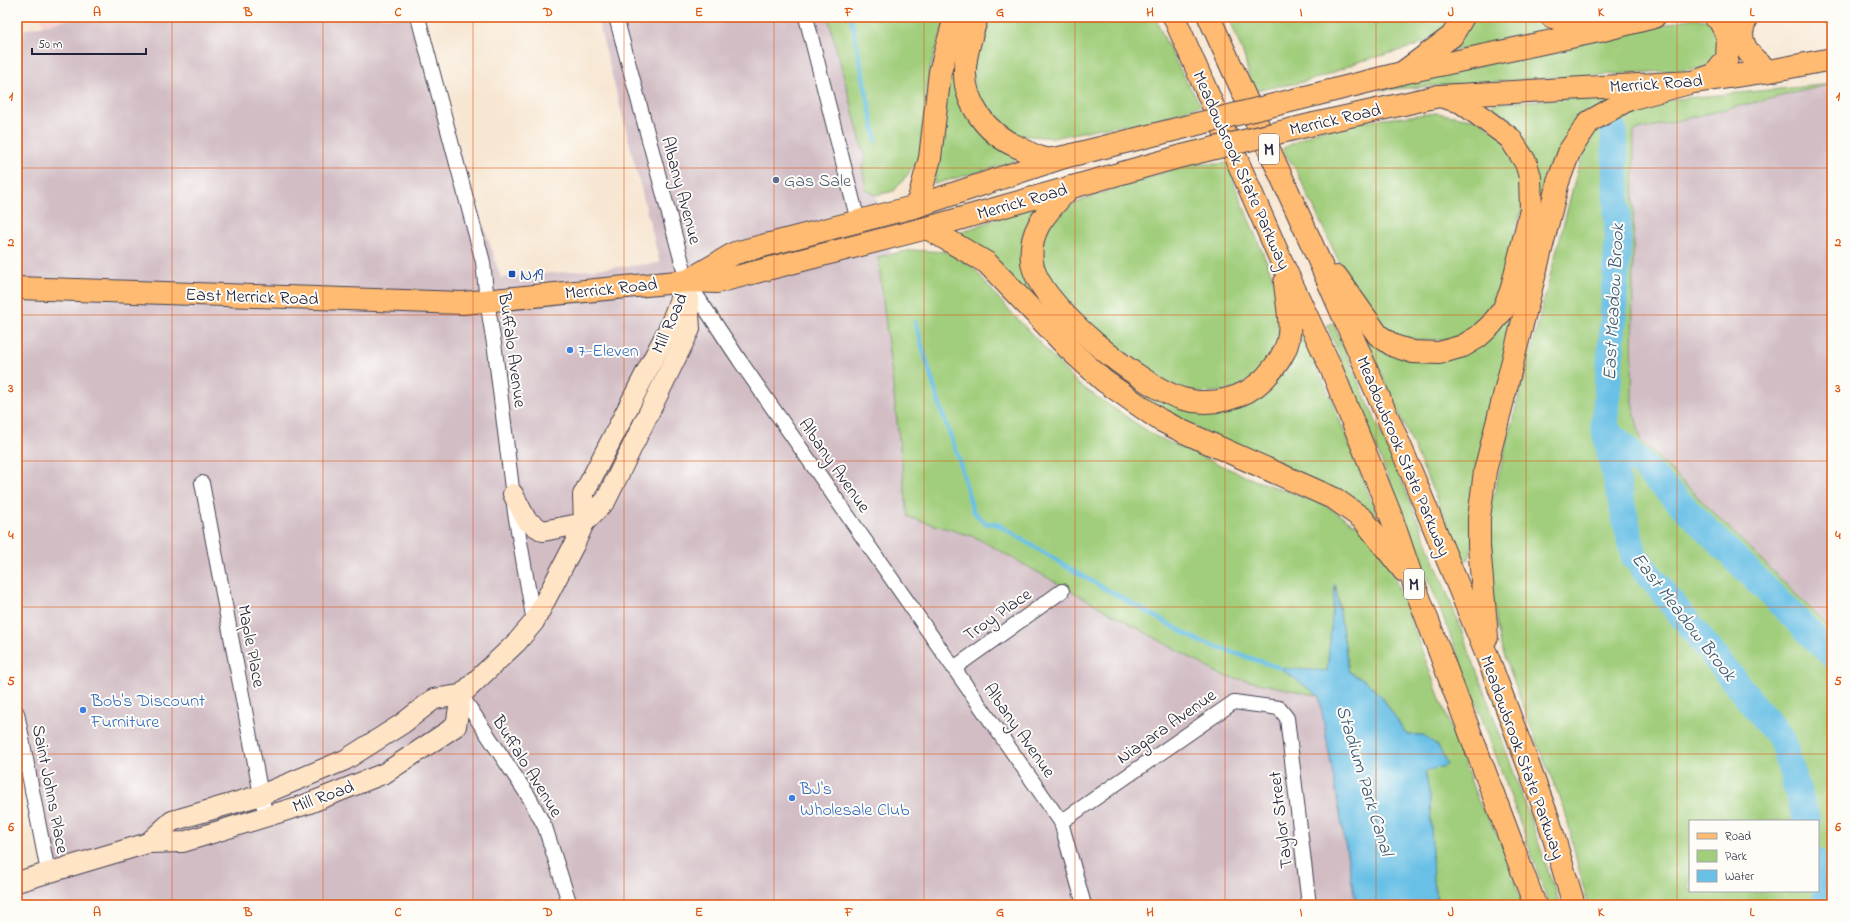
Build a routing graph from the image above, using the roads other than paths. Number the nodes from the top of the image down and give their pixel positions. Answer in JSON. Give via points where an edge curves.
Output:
{"nodes":[{"id":1,"x":418,"y":17,"type":"edge"},
{"id":2,"x":616,"y":17,"type":"edge"},
{"id":3,"x":806,"y":17,"type":"edge"},
{"id":4,"x":955,"y":17,"type":"edge"},
{"id":5,"x":977,"y":17,"type":"edge"},
{"id":6,"x":1170,"y":17,"type":"edge"},
{"id":7,"x":1174,"y":17,"type":"edge"},
{"id":8,"x":1463,"y":17,"type":"edge"},
{"id":9,"x":1552,"y":17,"type":"edge"},
{"id":10,"x":1654,"y":17,"type":"edge"},
{"id":11,"x":1715,"y":17,"type":"edge"},
{"id":12,"x":1748,"y":17,"type":"edge"},
{"id":13,"x":1210,"y":19,"type":"edge"},
{"id":14,"x":1599,"y":31,"type":"junction"},
{"id":15,"x":1183,"y":37,"type":"junction"},
{"id":16,"x":1832,"y":59,"type":"edge"},
{"id":17,"x":1809,"y":64,"type":"junction"},
{"id":18,"x":1832,"y":64,"type":"edge"},
{"id":19,"x":1769,"y":71,"type":"junction"},
{"id":20,"x":1402,"y":74,"type":"junction"},
{"id":21,"x":1693,"y":82,"type":"junction"},
{"id":22,"x":1439,"y":96,"type":"junction"},
{"id":23,"x":1064,"y":157,"type":"junction"},
{"id":24,"x":1070,"y":187,"type":"junction"},
{"id":25,"x":917,"y":206,"type":"junction"},
{"id":26,"x":858,"y":221,"type":"junction"},
{"id":27,"x":926,"y":228,"type":"junction"},
{"id":28,"x":1310,"y":240,"type":"junction"},
{"id":29,"x":1284,"y":267,"type":"junction"},
{"id":30,"x":687,"y":281,"type":"junction"},
{"id":31,"x":17,"y":288,"type":"edge"},
{"id":32,"x":487,"y":301,"type":"junction"},
{"id":33,"x":202,"y":483,"type":"dead end"},
{"id":34,"x":513,"y":494,"type":"junction"},
{"id":35,"x":584,"y":523,"type":"junction"},
{"id":36,"x":1414,"y":584,"type":"junction"},
{"id":37,"x":1062,"y":591,"type":"dead end"},
{"id":38,"x":534,"y":622,"type":"junction"},
{"id":39,"x":1488,"y":658,"type":"junction"},
{"id":40,"x":954,"y":668,"type":"junction"},
{"id":41,"x":461,"y":695,"type":"junction"},
{"id":42,"x":17,"y":713,"type":"edge"},
{"id":43,"x":1289,"y":731,"type":"joint"},
{"id":44,"x":261,"y":795,"type":"junction"},
{"id":45,"x":266,"y":816,"type":"junction"},
{"id":46,"x":1061,"y":822,"type":"junction"},
{"id":47,"x":148,"y":842,"type":"junction"},
{"id":48,"x":48,"y":872,"type":"junction"},
{"id":49,"x":17,"y":882,"type":"edge"},
{"id":50,"x":570,"y":905,"type":"edge"},
{"id":51,"x":1084,"y":905,"type":"edge"},
{"id":52,"x":1309,"y":905,"type":"edge"},
{"id":53,"x":1535,"y":905,"type":"edge"},
{"id":54,"x":1574,"y":905,"type":"edge"}],
"edges":[{"from":1,"to":32,"type":"street","name":"Buffalo Avenue","via":[[483,262]]},
{"from":2,"to":30,"type":"street","name":"Albany Avenue"},
{"from":3,"to":26,"type":"street"},
{"from":4,"to":25,"type":"main road","via":[[940,72],[930,158]]},
{"from":5,"to":23,"type":"main road","via":[[965,70],[969,95],[975,111],[988,128],[1007,143],[1046,159]]},
{"from":6,"to":15,"type":"main road"},
{"from":7,"to":15,"type":"main road","name":"Meadowbrook State Parkway","number":"M"},
{"from":8,"to":20,"type":"main road","via":[[1452,36]]},
{"from":9,"to":14,"type":"main road"},
{"from":10,"to":14,"type":"main road","name":"Merrick Road"},
{"from":11,"to":21,"type":"main road","via":[[1728,37],[1727,59],[1714,75]]},
{"from":12,"to":19,"type":"main road","via":[[1742,25],[1742,39],[1754,61]]},
{"from":13,"to":28,"type":"main road","name":"Meadowbrook State Parkway","number":"M"},
{"from":14,"to":20,"type":"main road","name":"Merrick Road"},
{"from":15,"to":29,"type":"main road","name":"Meadowbrook State Parkway","number":"M"},
{"from":16,"to":17,"type":"main road","name":"Merrick Road"},
{"from":17,"to":18,"type":"street"},
{"from":17,"to":19,"type":"main road","name":"Merrick Road"},
{"from":19,"to":21,"type":"main road","name":"Merrick Road"},
{"from":20,"to":23,"type":"main road","name":"Merrick Road","bridge":true},
{"from":21,"to":22,"type":"main road","name":"Merrick Road"},
{"from":21,"to":39,"type":"main road","via":[[1629,99],[1589,122],[1570,150],[1558,182],[1485,471],[1479,518],[1479,546]]},
{"from":22,"to":24,"type":"main road","name":"Merrick Road","bridge":true,"via":[[1182,156]]},
{"from":22,"to":28,"type":"main road","via":[[1461,102],[1510,138],[1526,163],[1530,177],[1531,210],[1511,291],[1503,310],[1491,325],[1463,346],[1439,353],[1413,352],[1394,346],[1378,335]]},
{"from":23,"to":25,"type":"main road","name":"Merrick Road"},
{"from":24,"to":27,"type":"main road","name":"Merrick Road"},
{"from":24,"to":29,"type":"main road","via":[[1038,225],[1033,239],[1032,263],[1039,281],[1066,315],[1100,348],[1122,366],[1162,390],[1183,399],[1207,402],[1226,400],[1245,393],[1272,371],[1283,354],[1289,334]]},
{"from":25,"to":26,"type":"main road","name":"Merrick Road"},
{"from":26,"to":30,"type":"main road","name":"Merrick Road","via":[[735,253]]},
{"from":27,"to":30,"type":"main road","name":"Merrick Road","via":[[717,282]]},
{"from":27,"to":36,"type":"main road","via":[[988,263],[1104,381],[1160,420],[1335,499],[1363,519]]},
{"from":28,"to":39,"type":"main road","name":"Meadowbrook State Parkway","number":"M","via":[[1405,457]]},
{"from":29,"to":36,"type":"main road","name":"Meadowbrook State Parkway","number":"M","via":[[1334,375],[1391,516]]},
{"from":30,"to":32,"type":"main road","name":"Merrick Road"},
{"from":30,"to":35,"type":"main road","name":"Mill Road","via":[[669,328],[583,495]]},
{"from":30,"to":40,"type":"street","name":"Albany Avenue"},
{"from":31,"to":32,"type":"main road","name":"East Merrick Road","via":[[403,301]]},
{"from":32,"to":34,"type":"street","name":"Buffalo Avenue"},
{"from":33,"to":44,"type":"street","name":"Maple Place"},
{"from":34,"to":35,"type":"main road","via":[[527,521],[543,531]]},
{"from":34,"to":38,"type":"street","name":"Buffalo Avenue"},
{"from":35,"to":38,"type":"main road","name":"Mill Road"},
{"from":36,"to":53,"type":"main road","name":"Meadowbrook State Parkway","number":"M"},
{"from":37,"to":40,"type":"street","name":"Troy Place"},
{"from":38,"to":41,"type":"main road","name":"Mill Road","via":[[517,642]]},
{"from":39,"to":54,"type":"main road","name":"Meadowbrook State Parkway","number":"M","via":[[1548,818]]},
{"from":40,"to":46,"type":"street","name":"Albany Avenue"},
{"from":41,"to":44,"type":"main road","name":"Mill Road","via":[[434,699],[402,724],[345,760]]},
{"from":41,"to":45,"type":"main road","name":"Mill Road","via":[[456,726],[385,773],[307,804]]},
{"from":41,"to":50,"type":"street","name":"Buffalo Avenue","via":[[529,797],[546,828]]},
{"from":42,"to":48,"type":"street","name":"Saint Johns Place"},
{"from":43,"to":46,"type":"street","name":"Niagara Avenue","via":[[1287,718],[1279,708],[1234,702]]},
{"from":43,"to":52,"type":"street","name":"Taylor Street"},
{"from":44,"to":45,"type":"street","name":"Maple Place"},
{"from":44,"to":47,"type":"main road","name":"Mill Road","via":[[172,822]]},
{"from":45,"to":47,"type":"main road","name":"Mill Road","via":[[183,842]]},
{"from":46,"to":51,"type":"street","name":"Albany Avenue"},
{"from":47,"to":48,"type":"main road","name":"Mill Road"},
{"from":48,"to":49,"type":"main road","name":"Mill Road"}]}
